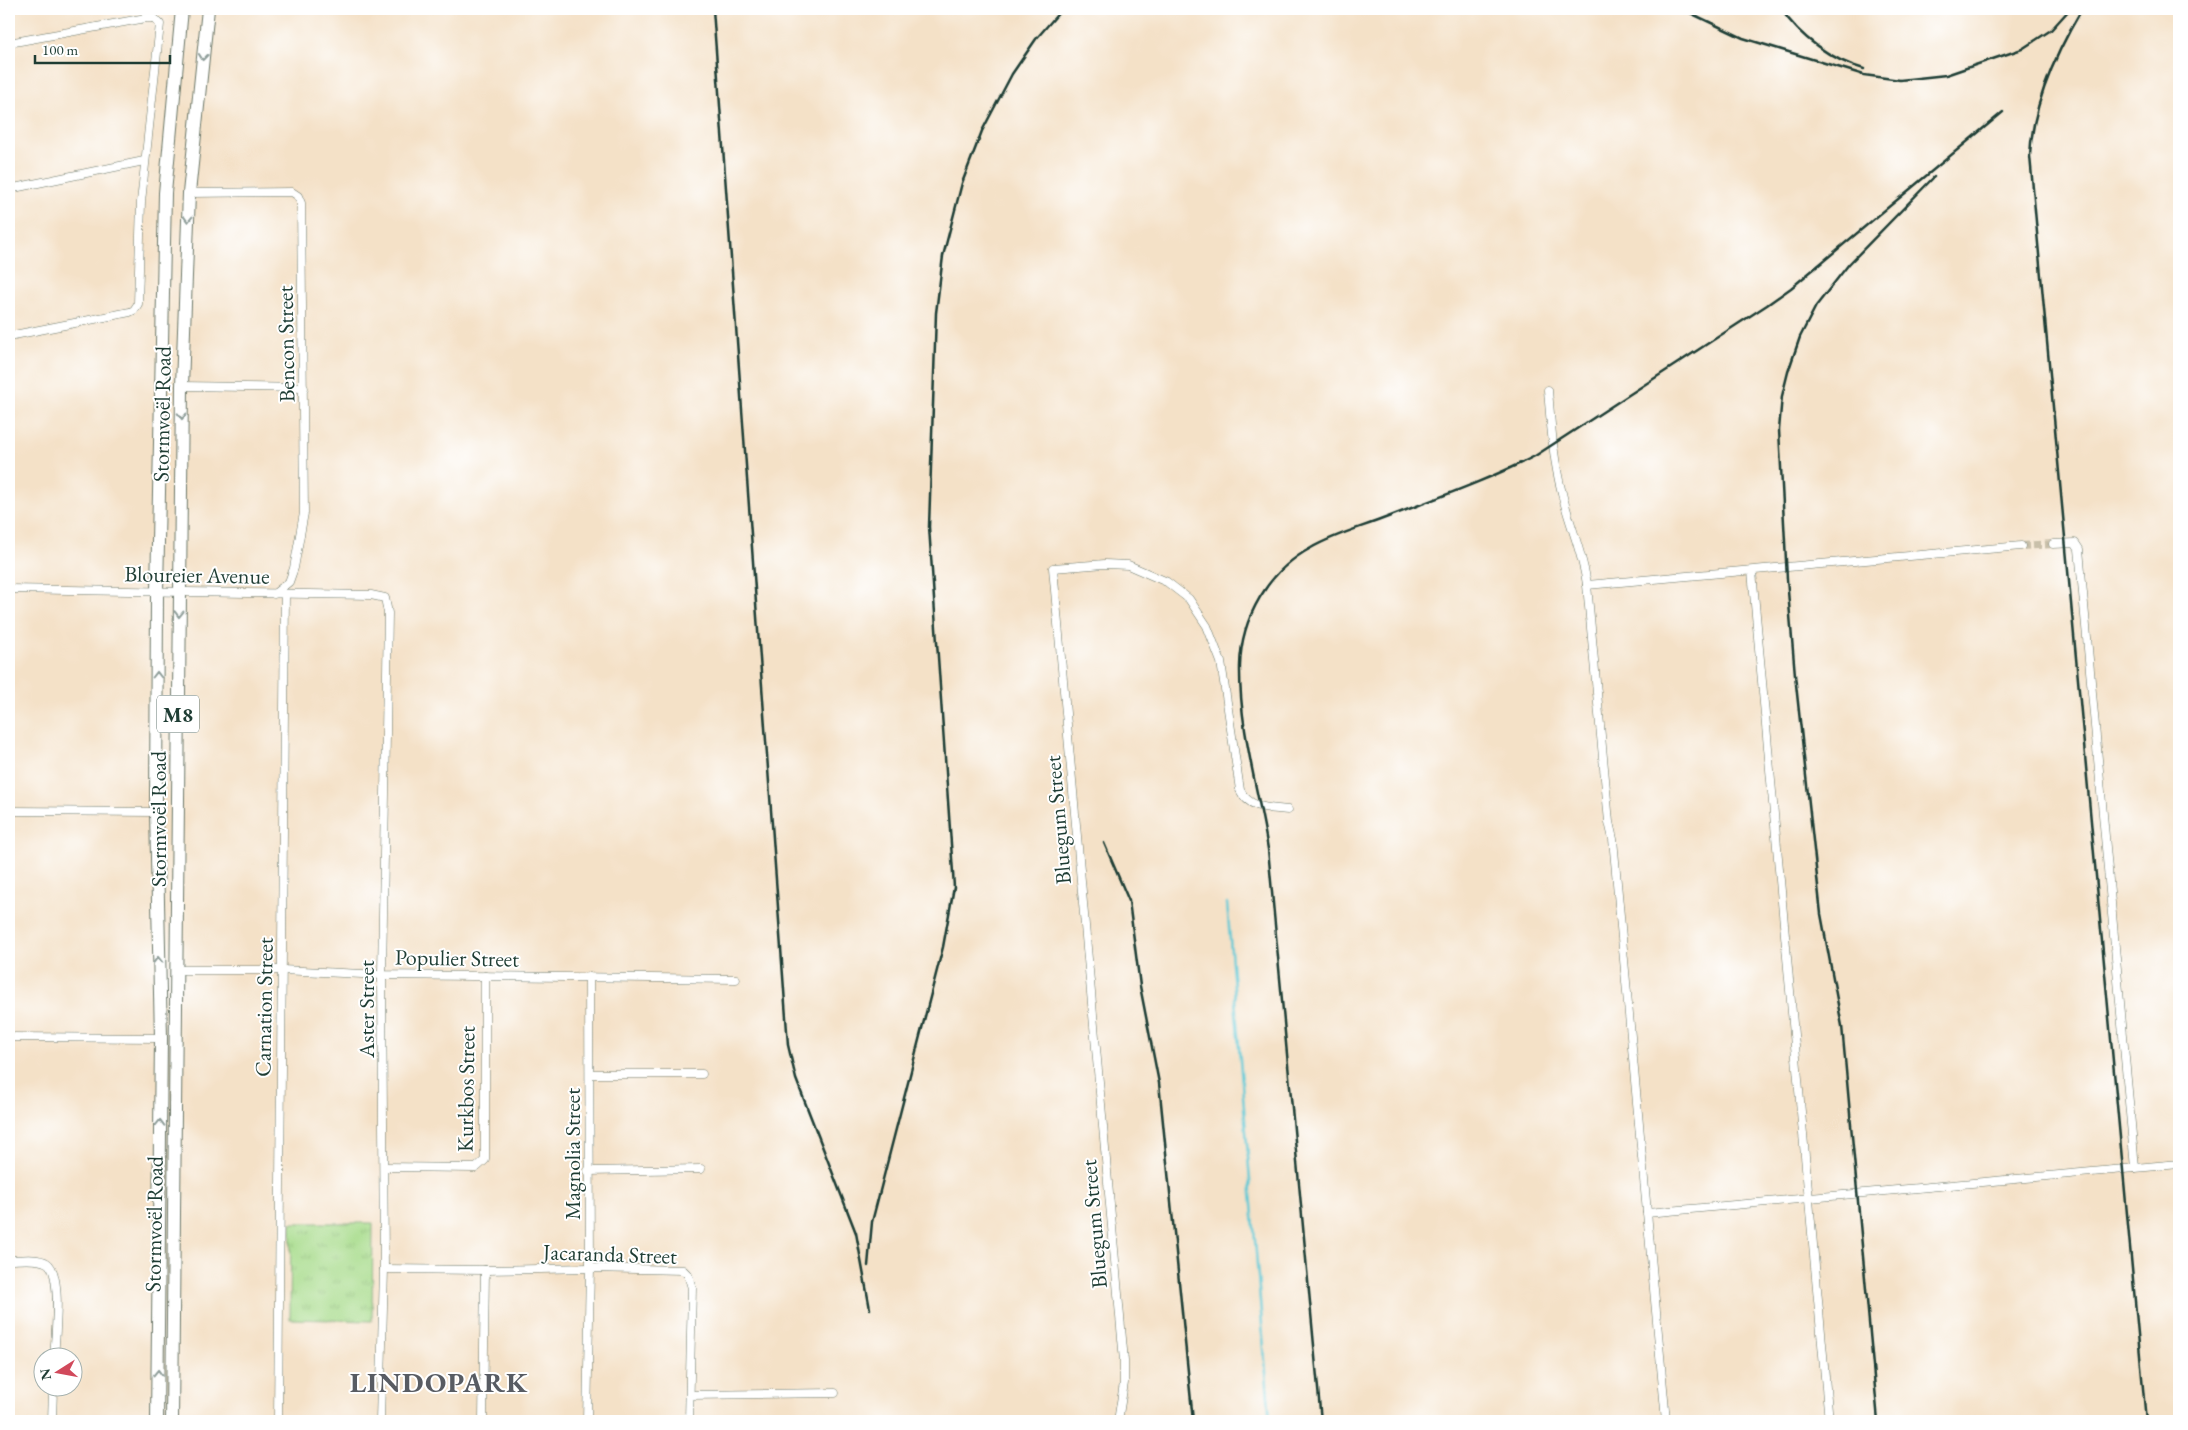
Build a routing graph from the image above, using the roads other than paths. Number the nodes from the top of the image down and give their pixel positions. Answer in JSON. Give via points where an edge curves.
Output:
{"nodes":[{"id":1,"x":182,"y":9,"type":"edge"},
{"id":2,"x":208,"y":9,"type":"edge"},
{"id":3,"x":9,"y":43,"type":"edge"},
{"id":4,"x":144,"y":161,"type":"junction"},
{"id":5,"x":9,"y":189,"type":"edge"},
{"id":6,"x":189,"y":193,"type":"junction"},
{"id":7,"x":9,"y":336,"type":"edge"},
{"id":8,"x":182,"y":386,"type":"junction"},
{"id":9,"x":304,"y":388,"type":"junction"},
{"id":10,"x":1548,"y":390,"type":"dead end"},
{"id":11,"x":2053,"y":544,"type":"tunnel mouth"},
{"id":12,"x":2021,"y":546,"type":"tunnel mouth"},
{"id":13,"x":1752,"y":571,"type":"junction"},
{"id":14,"x":1587,"y":585,"type":"junction"},
{"id":15,"x":9,"y":589,"type":"edge"},
{"id":16,"x":157,"y":592,"type":"junction"},
{"id":17,"x":180,"y":592,"type":"junction"},
{"id":18,"x":274,"y":594,"type":"junction"},
{"id":19,"x":285,"y":594,"type":"junction"},
{"id":20,"x":385,"y":598,"type":"joint"},
{"id":21,"x":1288,"y":810,"type":"dead end"},
{"id":22,"x":9,"y":811,"type":"edge"},
{"id":23,"x":156,"y":812,"type":"junction"},
{"id":24,"x":178,"y":970,"type":"junction"},
{"id":25,"x":282,"y":970,"type":"junction"},
{"id":26,"x":382,"y":975,"type":"junction"},
{"id":27,"x":485,"y":976,"type":"junction"},
{"id":28,"x":589,"y":977,"type":"junction"},
{"id":29,"x":736,"y":978,"type":"dead end"},
{"id":30,"x":9,"y":1037,"type":"edge"},
{"id":31,"x":161,"y":1038,"type":"junction"},
{"id":32,"x":590,"y":1074,"type":"junction"},
{"id":33,"x":702,"y":1074,"type":"dead end"},
{"id":34,"x":2179,"y":1164,"type":"edge"},
{"id":35,"x":384,"y":1167,"type":"junction"},
{"id":36,"x":2135,"y":1168,"type":"junction"},
{"id":37,"x":701,"y":1169,"type":"dead end"},
{"id":38,"x":588,"y":1170,"type":"junction"},
{"id":39,"x":1809,"y":1198,"type":"junction"},
{"id":40,"x":1647,"y":1212,"type":"junction"},
{"id":41,"x":9,"y":1260,"type":"edge"},
{"id":42,"x":590,"y":1268,"type":"junction"},
{"id":43,"x":384,"y":1269,"type":"junction"},
{"id":44,"x":485,"y":1270,"type":"junction"},
{"id":45,"x":54,"y":1348,"type":"edge"},
{"id":46,"x":835,"y":1393,"type":"dead end"},
{"id":47,"x":690,"y":1395,"type":"junction"},
{"id":48,"x":53,"y":1398,"type":"edge"},
{"id":49,"x":52,"y":1421,"type":"edge"},
{"id":50,"x":157,"y":1421,"type":"edge"},
{"id":51,"x":172,"y":1421,"type":"edge"},
{"id":52,"x":278,"y":1421,"type":"edge"},
{"id":53,"x":380,"y":1421,"type":"edge"},
{"id":54,"x":483,"y":1421,"type":"edge"},
{"id":55,"x":587,"y":1421,"type":"edge"},
{"id":56,"x":689,"y":1421,"type":"edge"},
{"id":57,"x":1118,"y":1421,"type":"edge"},
{"id":58,"x":1666,"y":1421,"type":"edge"},
{"id":59,"x":1829,"y":1421,"type":"edge"}],
"edges":[{"from":1,"to":16,"type":"main road","name":"Stormvoël Road","number":"M8","via":[[165,192]]},
{"from":2,"to":6,"type":"main road","name":"Stormvoël Road","number":"M8","one_way":true},
{"from":3,"to":4,"type":"street","via":[[146,18],[158,20],[160,29]]},
{"from":4,"to":5,"type":"street"},
{"from":4,"to":7,"type":"street","via":[[137,308]]},
{"from":6,"to":8,"type":"main road","name":"Stormvoël Road","number":"M8","one_way":true},
{"from":6,"to":9,"type":"street","name":"Bencon Street","via":[[292,192],[298,196],[302,211]]},
{"from":8,"to":9,"type":"street"},
{"from":8,"to":17,"type":"main road","name":"Stormvoël Road","number":"M8","one_way":true},
{"from":9,"to":18,"type":"street","name":"Bencon Street","via":[[304,513],[289,582]]},
{"from":10,"to":14,"type":"street","via":[[1557,471]]},
{"from":11,"to":36,"type":"street","via":[[2075,543],[2079,549]]},
{"from":12,"to":13,"type":"street"},
{"from":13,"to":14,"type":"street"},
{"from":13,"to":39,"type":"street"},
{"from":14,"to":40,"type":"street"},
{"from":15,"to":16,"type":"street","name":"Bloureier Avenue"},
{"from":16,"to":17,"type":"street","name":"Bloureier Avenue"},
{"from":23,"to":16,"type":"main road","name":"Stormvoël Road","number":"M8","one_way":true},
{"from":17,"to":18,"type":"street","name":"Bloureier Avenue"},
{"from":17,"to":24,"type":"main road","name":"Stormvoël Road","number":"M8","one_way":true},
{"from":18,"to":19,"type":"street","name":"Bloureier Avenue"},
{"from":19,"to":20,"type":"street","name":"Bloureier Avenue"},
{"from":19,"to":25,"type":"street","name":"Carnation Street"},
{"from":20,"to":26,"type":"street","name":"Aster Street","via":[[388,613]]},
{"from":21,"to":57,"type":"street","name":"Bluegum Street","via":[[1258,806],[1243,796],[1237,781],[1221,662],[1208,626],[1194,604],[1167,582],[1128,565],[1053,568],[1124,1361]]},
{"from":22,"to":23,"type":"street"},
{"from":31,"to":23,"type":"main road","name":"Stormvoël Road","number":"M8","one_way":true},
{"from":24,"to":25,"type":"street","name":"Populier Street"},
{"from":24,"to":51,"type":"main road","name":"Stormvoël Road","number":"M8"},
{"from":25,"to":26,"type":"street","name":"Populier Street"},
{"from":25,"to":52,"type":"street","name":"Carnation Street"},
{"from":26,"to":27,"type":"street","name":"Populier Street"},
{"from":26,"to":35,"type":"street","name":"Aster Street"},
{"from":27,"to":28,"type":"street","name":"Populier Street"},
{"from":27,"to":35,"type":"street","name":"Kurkbos Street","via":[[485,1160],[476,1168]]},
{"from":28,"to":29,"type":"street","name":"Populier Street"},
{"from":28,"to":32,"type":"street","name":"Magnolia Street"},
{"from":30,"to":31,"type":"street"},
{"from":50,"to":31,"type":"main road","name":"Stormvoël Road","number":"M8","one_way":true},
{"from":32,"to":33,"type":"street"},
{"from":32,"to":38,"type":"street","name":"Magnolia Street"},
{"from":34,"to":36,"type":"street"},
{"from":35,"to":43,"type":"street","name":"Aster Street"},
{"from":36,"to":39,"type":"street"},
{"from":37,"to":38,"type":"street"},
{"from":38,"to":42,"type":"street","name":"Magnolia Street"},
{"from":39,"to":40,"type":"street"},
{"from":39,"to":59,"type":"street"},
{"from":40,"to":58,"type":"street"},
{"from":41,"to":45,"type":"street","via":[[41,1260],[52,1269],[56,1278]]},
{"from":42,"to":44,"type":"street","name":"Jacaranda Street"},
{"from":42,"to":47,"type":"street","name":"Jacaranda Street","via":[[676,1269],[688,1275],[692,1288]]},
{"from":42,"to":55,"type":"street","name":"Magnolia Street"},
{"from":43,"to":44,"type":"street","name":"Jacaranda Street"},
{"from":43,"to":53,"type":"street","name":"Aster Street"},
{"from":44,"to":54,"type":"street"},
{"from":46,"to":47,"type":"street"},
{"from":47,"to":56,"type":"street","name":"Jacaranda Street"},
{"from":48,"to":49,"type":"street"}]}
